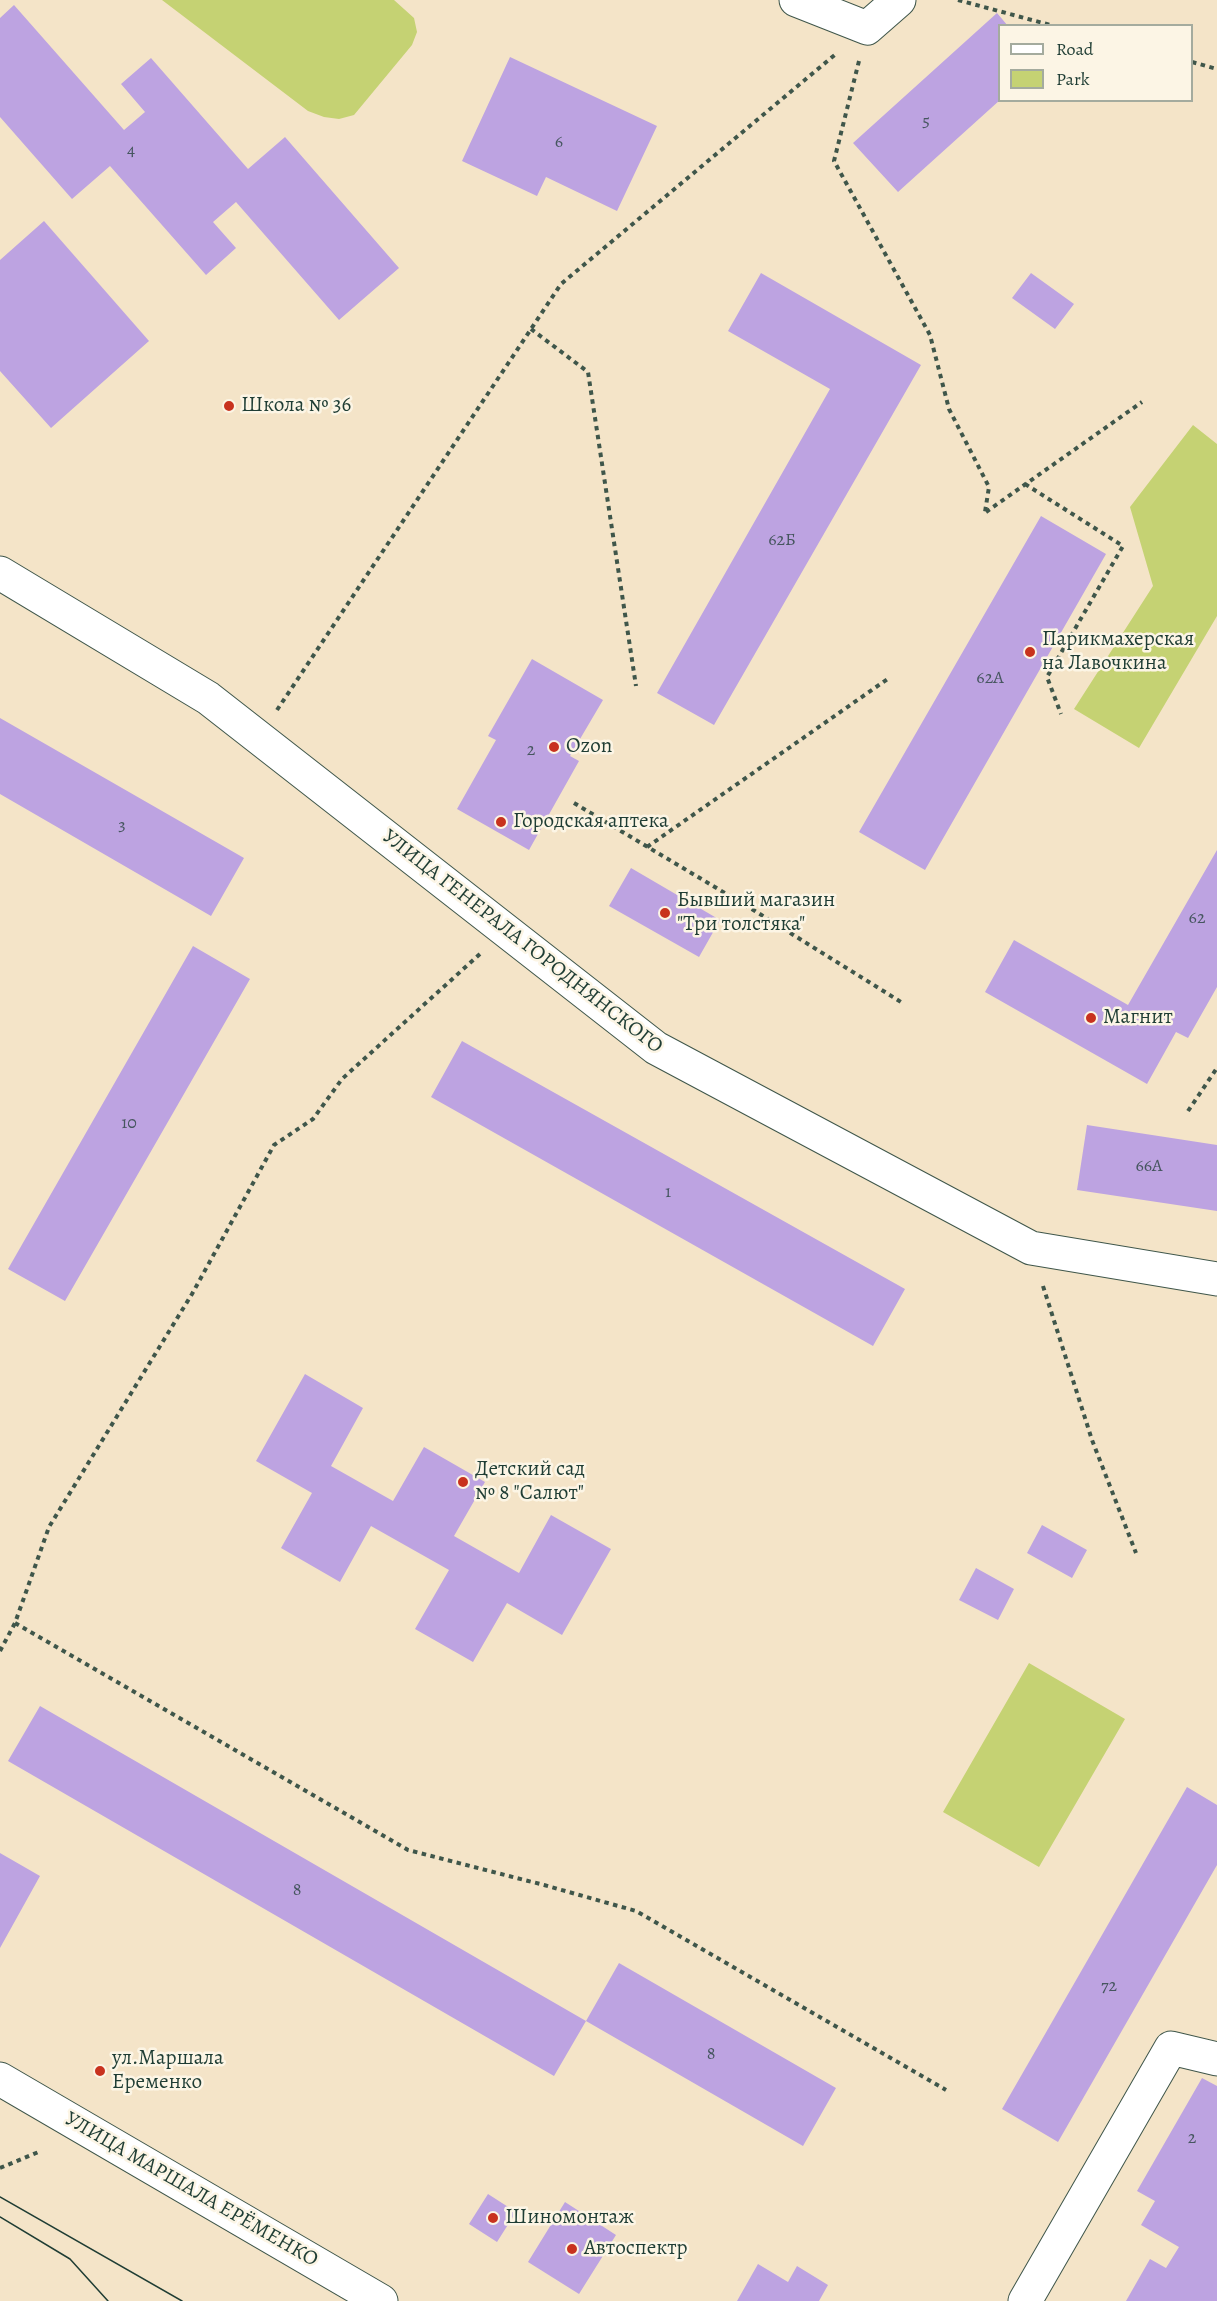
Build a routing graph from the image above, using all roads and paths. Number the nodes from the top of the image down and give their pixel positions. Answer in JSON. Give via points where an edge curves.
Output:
{"nodes":[{"id":1,"x":796,"y":0,"type":"edge"},
{"id":2,"x":899,"y":0,"type":"edge"},
{"id":3,"x":958,"y":0,"type":"edge"},
{"id":4,"x":1047,"y":24,"type":"edge"},
{"id":5,"x":867,"y":28,"type":"junction"},
{"id":6,"x":1193,"y":63,"type":"edge"},
{"id":7,"x":1217,"y":69,"type":"edge"},
{"id":8,"x":531,"y":329,"type":"junction"},
{"id":9,"x":1142,"y":402,"type":"dead end"},
{"id":10,"x":1025,"y":484,"type":"junction"},
{"id":11,"x":0,"y":573,"type":"edge"},
{"id":12,"x":889,"y":678,"type":"dead end"},
{"id":13,"x":636,"y":686,"type":"dead end"},
{"id":14,"x":1061,"y":714,"type":"dead end"},
{"id":15,"x":259,"y":738,"type":"junction"},
{"id":16,"x":574,"y":803,"type":"dead end"},
{"id":17,"x":647,"y":847,"type":"junction"},
{"id":18,"x":506,"y":931,"type":"junction"},
{"id":19,"x":902,"y":1002,"type":"dead end"},
{"id":20,"x":1217,"y":1068,"type":"edge"},
{"id":21,"x":1188,"y":1111,"type":"dead end"},
{"id":22,"x":1031,"y":1248,"type":"junction"},
{"id":23,"x":1217,"y":1280,"type":"edge"},
{"id":24,"x":1136,"y":1553,"type":"dead end"},
{"id":25,"x":15,"y":1623,"type":"junction"},
{"id":26,"x":0,"y":1651,"type":"edge"},
{"id":27,"x":1217,"y":2059,"type":"edge"},
{"id":28,"x":0,"y":2079,"type":"edge"},
{"id":29,"x":946,"y":2090,"type":"dead end"},
{"id":30,"x":41,"y":2151,"type":"dead end"},
{"id":31,"x":0,"y":2168,"type":"edge"},
{"id":32,"x":381,"y":2301,"type":"edge"},
{"id":33,"x":1025,"y":2301,"type":"edge"}],
"edges":[{"from":1,"to":5,"type":"street"},
{"from":2,"to":5,"type":"street"},
{"from":3,"to":4,"type":"path"},
{"from":5,"to":8,"type":"path","via":[[561,284]]},
{"from":5,"to":10,"type":"path","via":[[834,161],[930,335],[949,409],[989,487],[985,512]]},
{"from":6,"to":7,"type":"path"},
{"from":8,"to":13,"type":"path","via":[[588,372]]},
{"from":8,"to":15,"type":"path"},
{"from":9,"to":10,"type":"path"},
{"from":10,"to":14,"type":"path","via":[[1123,546],[1047,677]]},
{"from":11,"to":15,"type":"street","name":"УЛИЦА ГЕНЕРАЛА ГОРОДНЯНСКОГО","via":[[208,698]]},
{"from":12,"to":17,"type":"path"},
{"from":15,"to":18,"type":"street","name":"УЛИЦА ГЕНЕРАЛА ГОРОДНЯНСКОГО"},
{"from":16,"to":17,"type":"path"},
{"from":17,"to":19,"type":"path"},
{"from":18,"to":22,"type":"street","name":"УЛИЦА ГЕНЕРАЛА ГОРОДНЯНСКОГО","via":[[656,1048]]},
{"from":18,"to":25,"type":"path","via":[[342,1079],[313,1119],[274,1145],[192,1294],[49,1527]]},
{"from":20,"to":21,"type":"path"},
{"from":22,"to":23,"type":"street","name":"УЛИЦА ГЕНЕРАЛА ГОРОДНЯНСКОГО"},
{"from":22,"to":24,"type":"path","via":[[1092,1440]]},
{"from":25,"to":26,"type":"path"},
{"from":25,"to":29,"type":"path","via":[[408,1850],[636,1911]]},
{"from":27,"to":33,"type":"street","via":[[1171,2048]]},
{"from":28,"to":32,"type":"street","name":"УЛИЦА МАРШАЛА ЕРЁМЕНКО"},
{"from":30,"to":31,"type":"path"}]}
